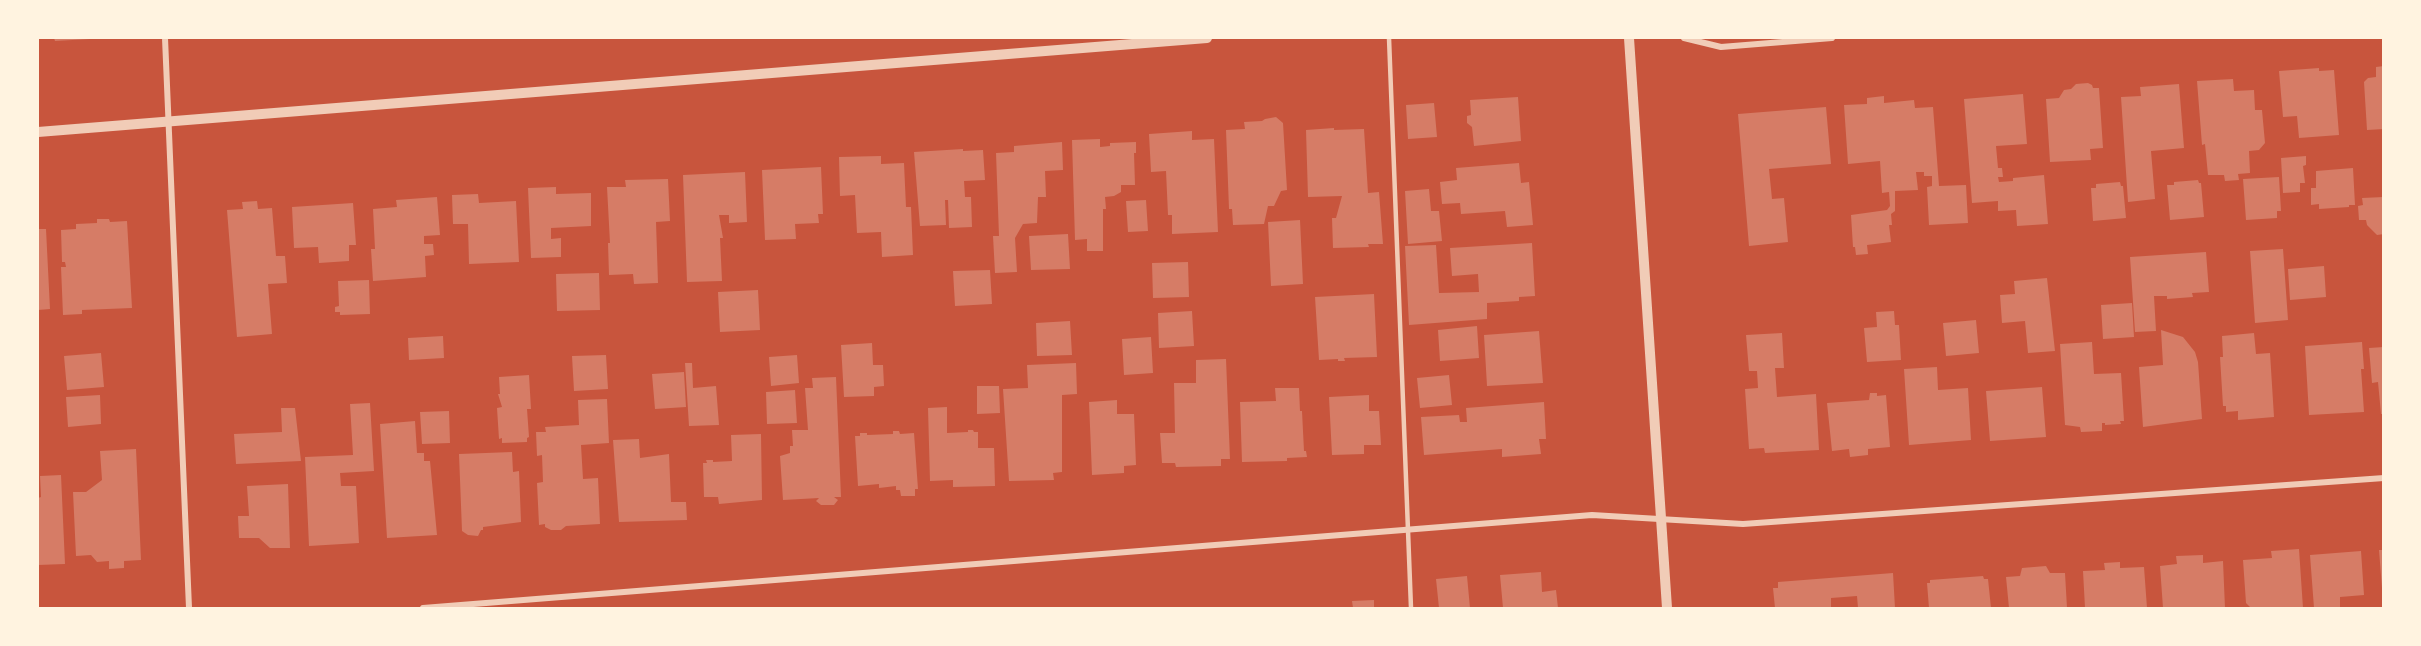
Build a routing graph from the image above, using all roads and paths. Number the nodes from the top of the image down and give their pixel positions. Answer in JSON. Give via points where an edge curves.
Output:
{"nodes":[{"id":1,"x":165,"y":38,"type":"edge"},
{"id":2,"x":1207,"y":38,"type":"edge"},
{"id":3,"x":1389,"y":38,"type":"edge"},
{"id":4,"x":1629,"y":38,"type":"edge"},
{"id":5,"x":1684,"y":38,"type":"edge"},
{"id":6,"x":1832,"y":38,"type":"edge"},
{"id":7,"x":168,"y":122,"type":"junction"},
{"id":8,"x":38,"y":132,"type":"edge"},
{"id":9,"x":2384,"y":478,"type":"edge"},
{"id":10,"x":1661,"y":519,"type":"junction"},
{"id":11,"x":1408,"y":529,"type":"junction"},
{"id":12,"x":189,"y":609,"type":"edge"},
{"id":13,"x":423,"y":609,"type":"edge"},
{"id":14,"x":1411,"y":609,"type":"edge"},
{"id":15,"x":1667,"y":609,"type":"edge"}],
"edges":[{"from":1,"to":7,"type":"street"},
{"from":2,"to":7,"type":"street"},
{"from":3,"to":11,"type":"lane"},
{"from":4,"to":10,"type":"street"},
{"from":5,"to":6,"type":"street","via":[[1721,47]]},
{"from":7,"to":8,"type":"street"},
{"from":7,"to":12,"type":"street"},
{"from":9,"to":10,"type":"street","via":[[1743,524]]},
{"from":10,"to":11,"type":"street","via":[[1592,514]]},
{"from":10,"to":15,"type":"street"},
{"from":11,"to":13,"type":"street"},
{"from":11,"to":14,"type":"lane"}]}
